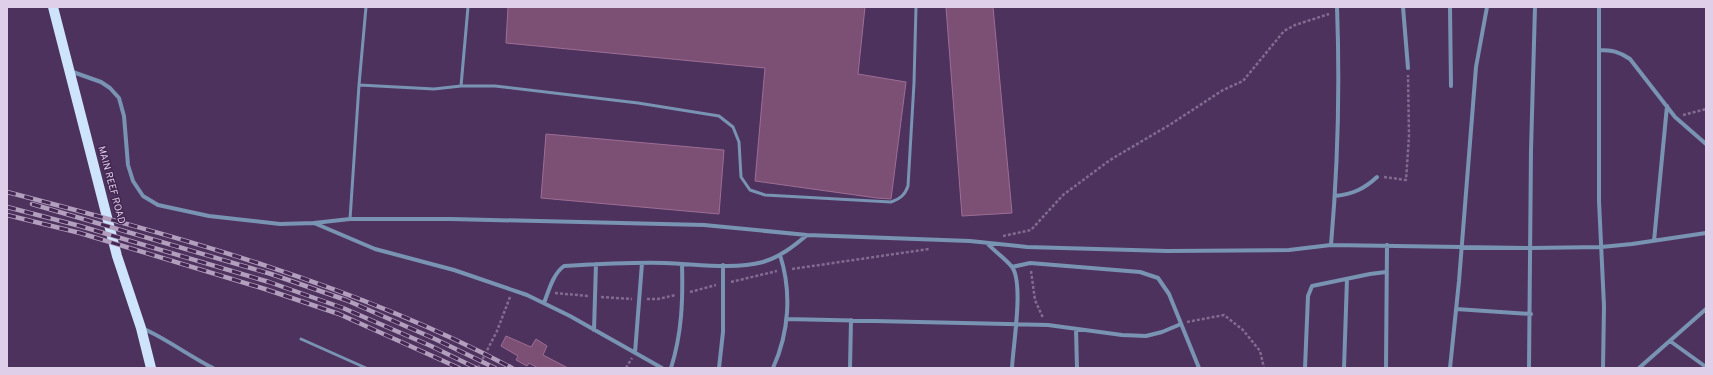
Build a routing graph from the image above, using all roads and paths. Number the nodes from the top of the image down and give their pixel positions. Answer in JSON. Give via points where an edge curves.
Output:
{"nodes":[{"id":1,"x":53,"y":7,"type":"edge"},
{"id":2,"x":366,"y":7,"type":"edge"},
{"id":3,"x":468,"y":7,"type":"edge"},
{"id":4,"x":916,"y":7,"type":"edge"},
{"id":5,"x":1403,"y":7,"type":"edge"},
{"id":6,"x":1450,"y":7,"type":"edge"},
{"id":7,"x":1487,"y":7,"type":"edge"},
{"id":8,"x":1535,"y":7,"type":"edge"},
{"id":9,"x":1598,"y":7,"type":"edge"},
{"id":10,"x":1337,"y":9,"type":"edge"},
{"id":11,"x":1600,"y":50,"type":"junction"},
{"id":12,"x":1408,"y":68,"type":"joint"},
{"id":13,"x":70,"y":71,"type":"junction"},
{"id":14,"x":360,"y":85,"type":"junction"},
{"id":15,"x":461,"y":86,"type":"junction"},
{"id":16,"x":1451,"y":86,"type":"dead end"},
{"id":17,"x":1667,"y":106,"type":"junction"},
{"id":18,"x":1706,"y":109,"type":"edge"},
{"id":19,"x":1675,"y":117,"type":"junction"},
{"id":20,"x":1706,"y":144,"type":"edge"},
{"id":21,"x":1377,"y":177,"type":"joint"},
{"id":22,"x":1335,"y":196,"type":"junction"},
{"id":23,"x":350,"y":219,"type":"junction"},
{"id":24,"x":314,"y":223,"type":"junction"},
{"id":25,"x":807,"y":234,"type":"junction"},
{"id":26,"x":1706,"y":234,"type":"edge"},
{"id":27,"x":1002,"y":236,"type":"dead end"},
{"id":28,"x":1654,"y":241,"type":"junction"},
{"id":29,"x":987,"y":243,"type":"junction"},
{"id":30,"x":1331,"y":245,"type":"junction"},
{"id":31,"x":1387,"y":245,"type":"junction"},
{"id":32,"x":1461,"y":246,"type":"junction"},
{"id":33,"x":1601,"y":247,"type":"junction"},
{"id":34,"x":934,"y":248,"type":"dead end"},
{"id":35,"x":1531,"y":248,"type":"junction"},
{"id":36,"x":780,"y":255,"type":"junction"},
{"id":37,"x":642,"y":263,"type":"junction"},
{"id":38,"x":1030,"y":263,"type":"junction"},
{"id":39,"x":596,"y":264,"type":"junction"},
{"id":40,"x":682,"y":264,"type":"junction"},
{"id":41,"x":723,"y":265,"type":"junction"},
{"id":42,"x":1012,"y":267,"type":"junction"},
{"id":43,"x":785,"y":270,"type":"junction"},
{"id":44,"x":1386,"y":272,"type":"junction"},
{"id":45,"x":1347,"y":279,"type":"junction"},
{"id":46,"x":723,"y":284,"type":"junction"},
{"id":47,"x":548,"y":293,"type":"junction"},
{"id":48,"x":683,"y":293,"type":"junction"},
{"id":49,"x":595,"y":297,"type":"junction"},
{"id":50,"x":640,"y":299,"type":"junction"},
{"id":51,"x":509,"y":302,"type":"dead end"},
{"id":52,"x":544,"y":303,"type":"junction"},
{"id":53,"x":1456,"y":309,"type":"junction"},
{"id":54,"x":1705,"y":312,"type":"edge"},
{"id":55,"x":1531,"y":314,"type":"junction"},
{"id":56,"x":786,"y":319,"type":"junction"},
{"id":57,"x":851,"y":320,"type":"junction"},
{"id":58,"x":1016,"y":323,"type":"junction"},
{"id":59,"x":1181,"y":324,"type":"junction"},
{"id":60,"x":1048,"y":325,"type":"junction"},
{"id":61,"x":141,"y":328,"type":"junction"},
{"id":62,"x":1076,"y":329,"type":"junction"},
{"id":63,"x":594,"y":330,"type":"junction"},
{"id":64,"x":301,"y":339,"type":"dead end"},
{"id":65,"x":1670,"y":340,"type":"junction"},
{"id":66,"x":635,"y":353,"type":"junction"},
{"id":67,"x":1706,"y":367,"type":"edge"},
{"id":68,"x":151,"y":368,"type":"edge"},
{"id":69,"x":213,"y":368,"type":"edge"},
{"id":70,"x":366,"y":368,"type":"edge"},
{"id":71,"x":478,"y":368,"type":"edge"},
{"id":72,"x":662,"y":368,"type":"edge"},
{"id":73,"x":671,"y":368,"type":"edge"},
{"id":74,"x":719,"y":368,"type":"edge"},
{"id":75,"x":773,"y":368,"type":"edge"},
{"id":76,"x":850,"y":368,"type":"edge"},
{"id":77,"x":1012,"y":368,"type":"edge"},
{"id":78,"x":1077,"y":368,"type":"edge"},
{"id":79,"x":1199,"y":368,"type":"edge"},
{"id":80,"x":1264,"y":368,"type":"edge"},
{"id":81,"x":1305,"y":368,"type":"edge"},
{"id":82,"x":1344,"y":368,"type":"edge"},
{"id":83,"x":1386,"y":368,"type":"edge"},
{"id":84,"x":1450,"y":368,"type":"edge"},
{"id":85,"x":1529,"y":368,"type":"edge"},
{"id":86,"x":1603,"y":368,"type":"edge"},
{"id":87,"x":1639,"y":368,"type":"edge"}],
"edges":[{"from":1,"to":13,"type":"main road","name":"MAIN REEF ROAD"},
{"from":2,"to":14,"type":"lane"},
{"from":3,"to":15,"type":"lane"},
{"from":4,"to":15,"type":"lane","via":[[908,186],[905,194],[891,202],[765,195],[750,190],[741,177],[739,142],[733,127],[719,116],[638,102],[495,86]]},
{"from":5,"to":12,"type":"street"},
{"from":6,"to":16,"type":"street"},
{"from":7,"to":32,"type":"street","via":[[1476,66]]},
{"from":8,"to":35,"type":"street"},
{"from":9,"to":11,"type":"street"},
{"from":10,"to":22,"type":"street","via":[[1339,118]]},
{"from":10,"to":27,"type":"path","via":[[1284,31],[1243,81],[1110,160],[1063,195],[1031,230]]},
{"from":11,"to":17,"type":"street","via":[[1613,50],[1630,59]]},
{"from":11,"to":33,"type":"street"},
{"from":12,"to":21,"type":"path","via":[[1406,180]]},
{"from":13,"to":24,"type":"street","via":[[101,82],[119,98],[124,116],[128,165],[132,181],[143,196],[158,205],[209,216],[280,224]]},
{"from":13,"to":61,"type":"main road","name":"MAIN REEF ROAD","via":[[117,256]]},
{"from":14,"to":15,"type":"lane","via":[[434,89]]},
{"from":14,"to":23,"type":"lane"},
{"from":17,"to":19,"type":"street"},
{"from":17,"to":28,"type":"street"},
{"from":18,"to":19,"type":"path"},
{"from":19,"to":20,"type":"street"},
{"from":21,"to":22,"type":"street","via":[[1357,192]]},
{"from":22,"to":30,"type":"street"},
{"from":23,"to":24,"type":"street"},
{"from":23,"to":25,"type":"street","via":[[704,225]]},
{"from":24,"to":52,"type":"street","via":[[375,249],[493,282]]},
{"from":25,"to":29,"type":"street"},
{"from":25,"to":36,"type":"street"},
{"from":26,"to":28,"type":"street"},
{"from":28,"to":33,"type":"street"},
{"from":29,"to":30,"type":"street","via":[[1167,252],[1289,250]]},
{"from":29,"to":42,"type":"street"},
{"from":30,"to":31,"type":"street"},
{"from":31,"to":32,"type":"street"},
{"from":31,"to":44,"type":"street"},
{"from":32,"to":35,"type":"street"},
{"from":32,"to":53,"type":"street"},
{"from":33,"to":35,"type":"street"},
{"from":33,"to":86,"type":"street","via":[[1604,306]]},
{"from":34,"to":43,"type":"path"},
{"from":35,"to":55,"type":"street"},
{"from":36,"to":41,"type":"street","via":[[743,266]]},
{"from":36,"to":43,"type":"street"},
{"from":37,"to":39,"type":"street"},
{"from":37,"to":40,"type":"street"},
{"from":37,"to":50,"type":"street"},
{"from":38,"to":42,"type":"street"},
{"from":38,"to":59,"type":"street","via":[[1140,272],[1158,278],[1169,294]]},
{"from":38,"to":60,"type":"path","via":[[1035,300],[1041,316]]},
{"from":39,"to":47,"type":"street","via":[[564,266],[559,270]]},
{"from":39,"to":49,"type":"street"},
{"from":40,"to":41,"type":"street"},
{"from":40,"to":48,"type":"street"},
{"from":41,"to":46,"type":"street"},
{"from":42,"to":58,"type":"street","via":[[1016,277]]},
{"from":43,"to":46,"type":"path"},
{"from":43,"to":56,"type":"street"},
{"from":44,"to":45,"type":"street"},
{"from":44,"to":83,"type":"street"},
{"from":45,"to":81,"type":"street","via":[[1320,283],[1312,286],[1310,290]]},
{"from":45,"to":82,"type":"street"},
{"from":46,"to":48,"type":"path"},
{"from":46,"to":74,"type":"street","via":[[723,332]]},
{"from":47,"to":49,"type":"path"},
{"from":47,"to":52,"type":"street"},
{"from":48,"to":50,"type":"path","via":[[658,299]]},
{"from":48,"to":73,"type":"street","via":[[678,346]]},
{"from":49,"to":50,"type":"path"},
{"from":49,"to":63,"type":"street"},
{"from":50,"to":66,"type":"street"},
{"from":51,"to":71,"type":"path"},
{"from":52,"to":63,"type":"street"},
{"from":53,"to":55,"type":"street"},
{"from":53,"to":84,"type":"street"},
{"from":54,"to":65,"type":"street"},
{"from":55,"to":85,"type":"street"},
{"from":56,"to":57,"type":"street"},
{"from":56,"to":75,"type":"street","via":[[783,341]]},
{"from":57,"to":58,"type":"street"},
{"from":57,"to":76,"type":"street"},
{"from":58,"to":60,"type":"street"},
{"from":58,"to":77,"type":"street"},
{"from":59,"to":62,"type":"street","via":[[1146,336]]},
{"from":59,"to":79,"type":"street"},
{"from":59,"to":80,"type":"path","via":[[1224,315],[1243,330],[1260,351]]},
{"from":60,"to":62,"type":"street"},
{"from":61,"to":68,"type":"main road","name":"MAIN REEF ROAD"},
{"from":61,"to":69,"type":"street","via":[[161,336]]},
{"from":62,"to":78,"type":"street"},
{"from":63,"to":66,"type":"street"},
{"from":64,"to":70,"type":"lane"},
{"from":65,"to":67,"type":"street"},
{"from":65,"to":87,"type":"street"},
{"from":66,"to":72,"type":"street"}]}
